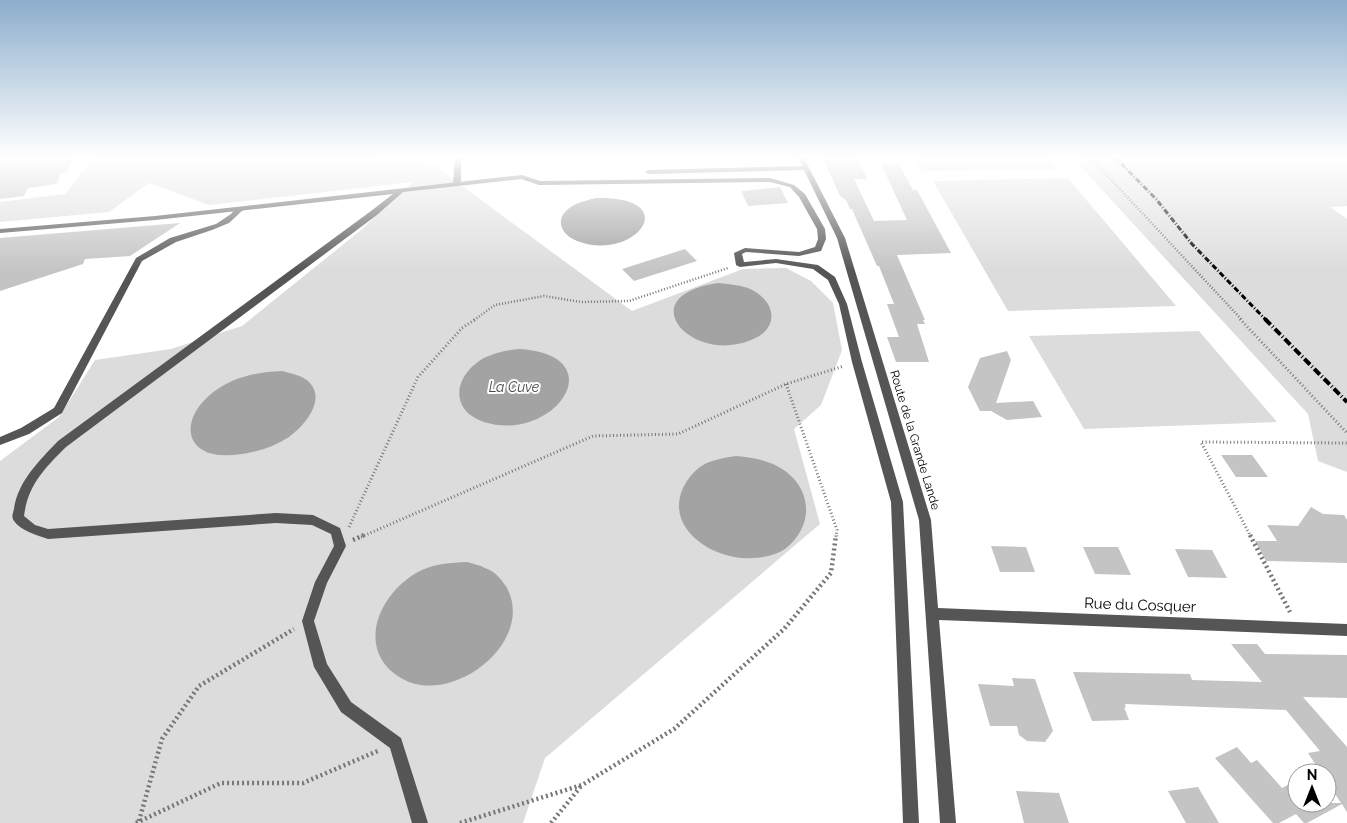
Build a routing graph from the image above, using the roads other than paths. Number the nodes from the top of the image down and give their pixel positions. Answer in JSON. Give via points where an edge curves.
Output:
{"nodes":[{"id":1,"x":363,"y":194,"type":"edge"},
{"id":2,"x":395,"y":194,"type":"edge"},
{"id":3,"x":800,"y":194,"type":"edge"},
{"id":4,"x":818,"y":194,"type":"edge"},
{"id":5,"x":240,"y":209,"type":"junction"},
{"id":6,"x":0,"y":231,"type":"edge"},
{"id":7,"x":0,"y":441,"type":"edge"},
{"id":8,"x":932,"y":614,"type":"junction"},
{"id":9,"x":1347,"y":630,"type":"edge"},
{"id":10,"x":420,"y":823,"type":"edge"},
{"id":11,"x":911,"y":823,"type":"edge"},
{"id":12,"x":948,"y":823,"type":"edge"}],
"edges":[{"from":1,"to":5,"type":"street"},
{"from":2,"to":10,"type":"street","via":[[62,444],[33,474],[19,500],[18,518],[48,534],[276,518],[313,520],[336,531],[340,546],[321,582],[308,621],[321,667],[346,707],[396,743]]},
{"from":3,"to":11,"type":"street","via":[[821,229],[822,239],[818,248],[799,254],[745,250],[738,253],[740,265],[762,261],[815,267],[826,273],[838,290],[897,502]]},
{"from":4,"to":8,"type":"street","name":"Route de la Grande Lande","via":[[840,238],[924,520]]},
{"from":5,"to":6,"type":"street"},
{"from":5,"to":7,"type":"street","via":[[222,223],[175,239],[139,260],[58,410]]},
{"from":8,"to":9,"type":"street","name":"Rue du Cosquer"},
{"from":8,"to":12,"type":"street","name":"Route de la Grande Lande"}]}
